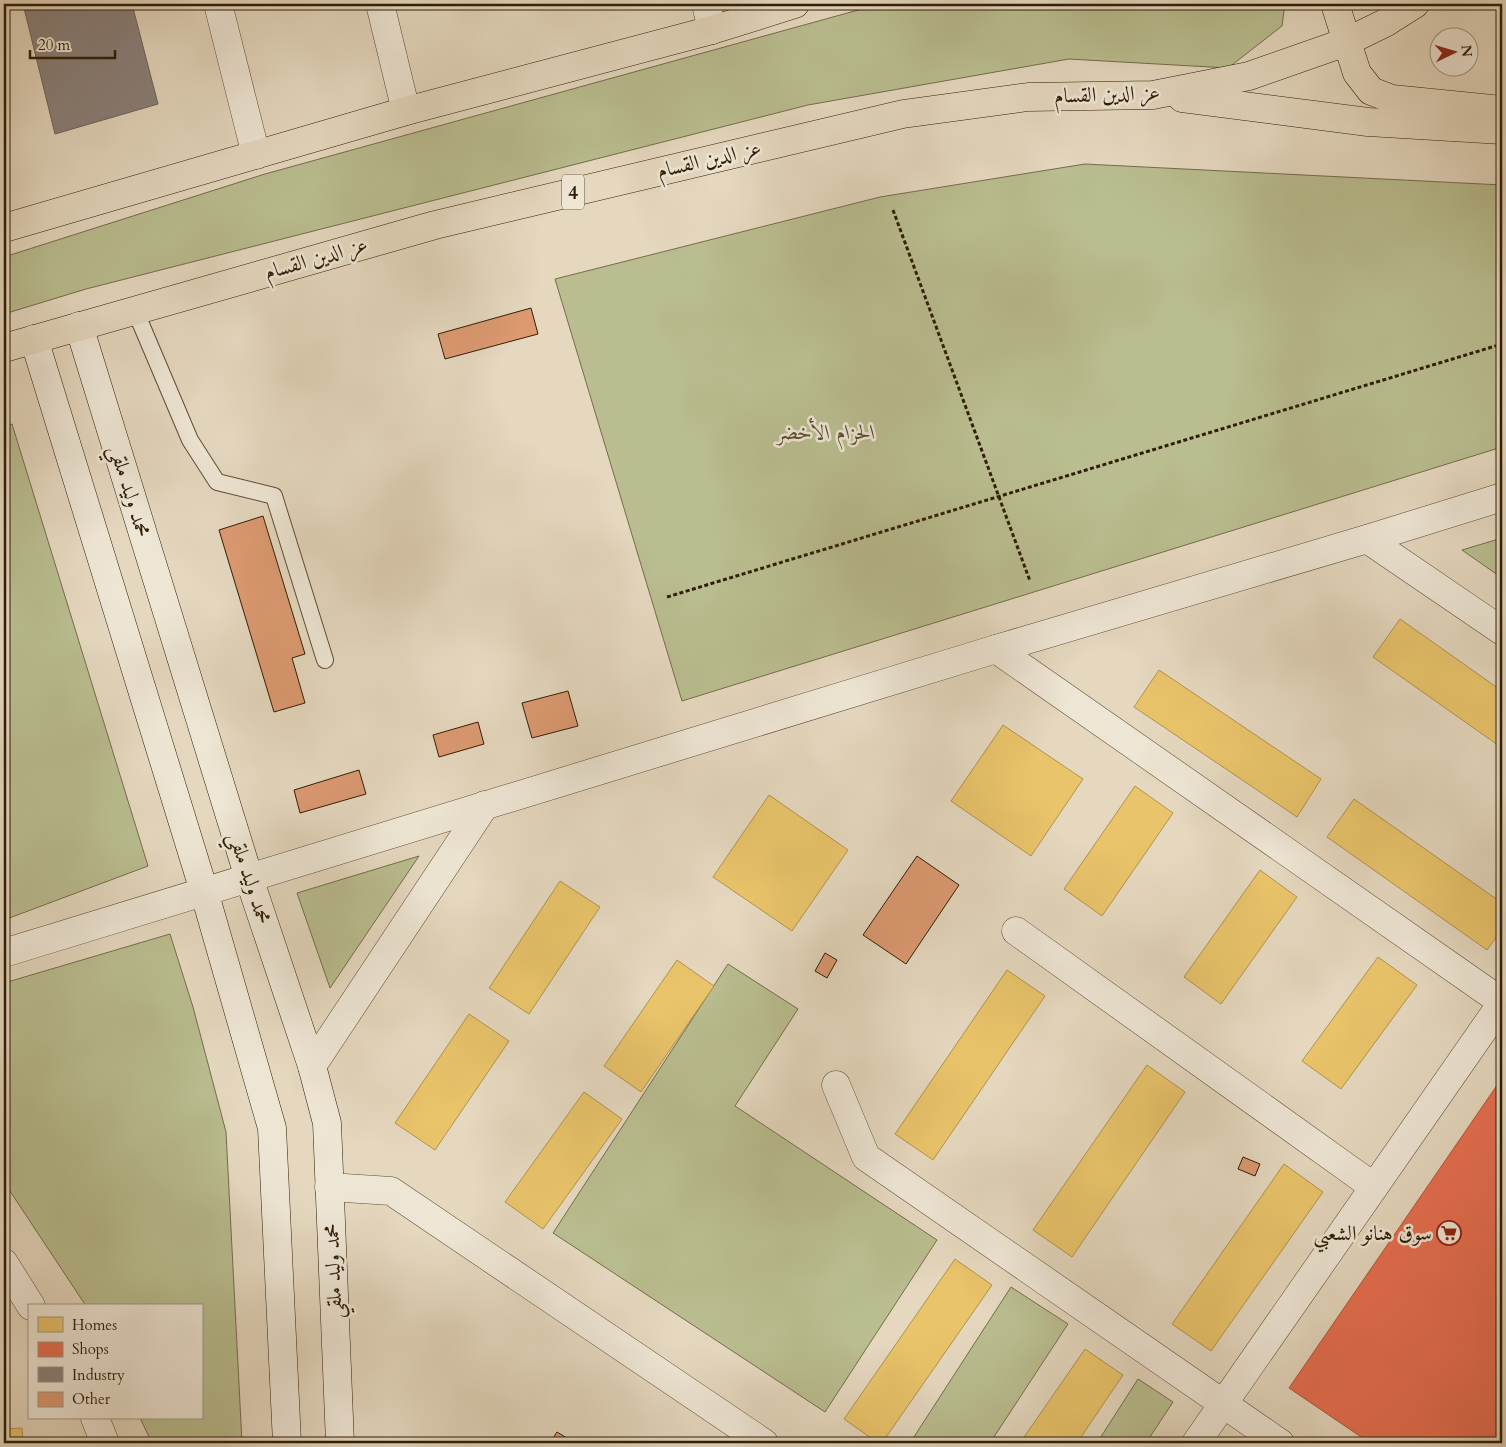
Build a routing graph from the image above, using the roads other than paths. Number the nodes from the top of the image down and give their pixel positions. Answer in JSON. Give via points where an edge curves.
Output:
{"nodes":[{"id":1,"x":218,"y":4,"type":"edge"},
{"id":2,"x":380,"y":4,"type":"edge"},
{"id":3,"x":706,"y":4,"type":"edge"},
{"id":4,"x":795,"y":4,"type":"edge"},
{"id":5,"x":1335,"y":4,"type":"edge"},
{"id":6,"x":1415,"y":4,"type":"edge"},
{"id":7,"x":712,"y":30,"type":"junction"},
{"id":8,"x":1346,"y":42,"type":"junction"},
{"id":9,"x":1153,"y":95,"type":"junction"},
{"id":10,"x":1502,"y":110,"type":"edge"},
{"id":11,"x":406,"y":111,"type":"junction"},
{"id":12,"x":1502,"y":130,"type":"edge"},
{"id":13,"x":256,"y":155,"type":"junction"},
{"id":14,"x":4,"y":228,"type":"edge"},
{"id":15,"x":135,"y":310,"type":"junction"},
{"id":16,"x":79,"y":326,"type":"junction"},
{"id":17,"x":34,"y":339,"type":"junction"},
{"id":18,"x":4,"y":348,"type":"edge"},
{"id":19,"x":1502,"y":497,"type":"edge"},
{"id":20,"x":1367,"y":539,"type":"junction"},
{"id":21,"x":1502,"y":631,"type":"edge"},
{"id":22,"x":996,"y":649,"type":"junction"},
{"id":23,"x":325,"y":660,"type":"dead end"},
{"id":24,"x":485,"y":805,"type":"junction"},
{"id":25,"x":249,"y":878,"type":"junction"},
{"id":26,"x":204,"y":891,"type":"junction"},
{"id":27,"x":1016,"y":931,"type":"dead end"},
{"id":28,"x":4,"y":953,"type":"edge"},
{"id":29,"x":1502,"y":1003,"type":"edge"},
{"id":30,"x":312,"y":1066,"type":"junction"},
{"id":31,"x":836,"y":1085,"type":"dead end"},
{"id":32,"x":329,"y":1187,"type":"junction"},
{"id":33,"x":1374,"y":1187,"type":"junction"},
{"id":34,"x":4,"y":1263,"type":"edge"},
{"id":35,"x":29,"y":1304,"type":"edge"},
{"id":36,"x":1223,"y":1404,"type":"junction"},
{"id":37,"x":96,"y":1420,"type":"edge"},
{"id":38,"x":106,"y":1443,"type":"edge"},
{"id":39,"x":287,"y":1443,"type":"edge"},
{"id":40,"x":340,"y":1443,"type":"edge"},
{"id":41,"x":764,"y":1443,"type":"edge"},
{"id":42,"x":1196,"y":1443,"type":"edge"},
{"id":43,"x":1280,"y":1443,"type":"edge"}],
"edges":[{"from":1,"to":13,"type":"street"},
{"from":2,"to":11,"type":"street"},
{"from":3,"to":7,"type":"street"},
{"from":4,"to":7,"type":"main road"},
{"from":5,"to":8,"type":"main road"},
{"from":6,"to":8,"type":"main road","name":"عز الدين القسام"},
{"from":7,"to":11,"type":"main road"},
{"from":8,"to":9,"type":"main road","name":"عز الدين القسام","via":[[1248,76]]},
{"from":8,"to":10,"type":"main road","via":[[1357,74],[1371,91],[1381,96]]},
{"from":9,"to":12,"type":"main road","via":[[1368,122]]},
{"from":9,"to":15,"type":"main road","name":"عز الدين القسام","number":"4","via":[[1028,97],[903,114],[435,224]]},
{"from":11,"to":13,"type":"main road"},
{"from":13,"to":14,"type":"main road"},
{"from":15,"to":16,"type":"main road","name":"عز الدين القسام","number":"4"},
{"from":15,"to":23,"type":"lane","via":[[190,440],[217,482],[274,496]]},
{"from":16,"to":17,"type":"main road","name":"عز الدين القسام","number":"4"},
{"from":16,"to":25,"type":"street","name":"محمد وليد ملقي"},
{"from":17,"to":18,"type":"main road","name":"عز الدين القسام","number":"4"},
{"from":17,"to":26,"type":"street"},
{"from":19,"to":20,"type":"street"},
{"from":20,"to":21,"type":"street"},
{"from":20,"to":22,"type":"street"},
{"from":22,"to":24,"type":"street"},
{"from":22,"to":29,"type":"street"},
{"from":24,"to":25,"type":"street"},
{"from":24,"to":30,"type":"street"},
{"from":25,"to":26,"type":"street"},
{"from":25,"to":30,"type":"street","name":"محمد وليد ملقي"},
{"from":26,"to":28,"type":"street"},
{"from":26,"to":39,"type":"street","via":[[272,1128]]},
{"from":27,"to":33,"type":"street"},
{"from":29,"to":33,"type":"street"},
{"from":30,"to":32,"type":"street","name":"محمد وليد ملقي","via":[[326,1123]]},
{"from":31,"to":36,"type":"street","via":[[866,1156]]},
{"from":32,"to":40,"type":"street","name":"محمد وليد ملقي"},
{"from":32,"to":41,"type":"street","via":[[391,1191]]},
{"from":33,"to":36,"type":"street"},
{"from":34,"to":35,"type":"street"},
{"from":36,"to":42,"type":"street"},
{"from":36,"to":43,"type":"street"},
{"from":37,"to":38,"type":"street"}]}
